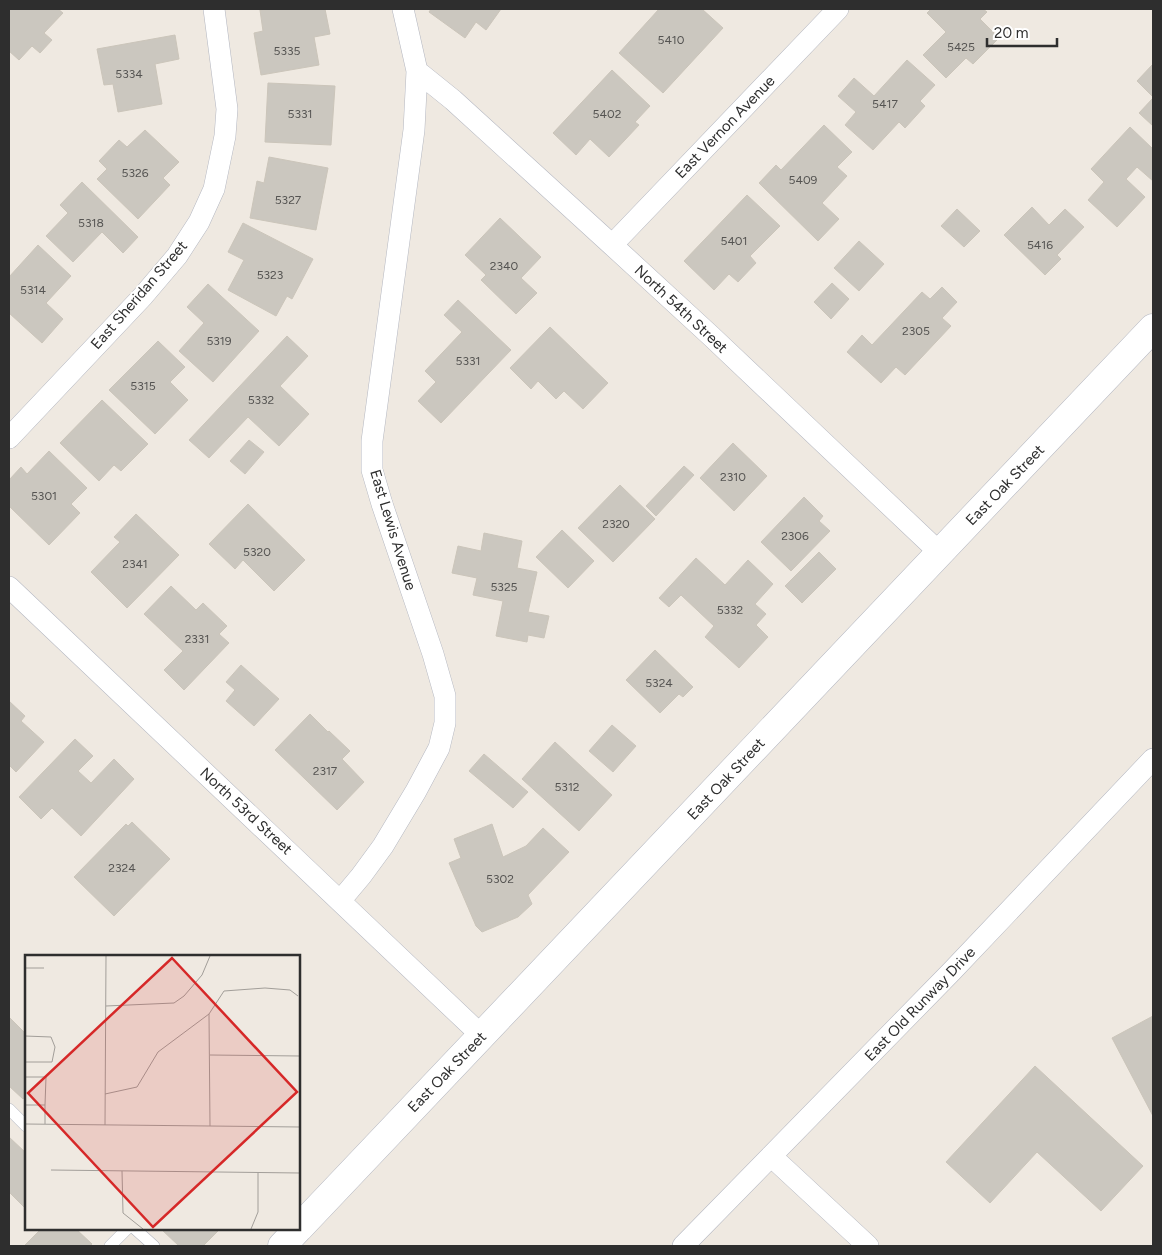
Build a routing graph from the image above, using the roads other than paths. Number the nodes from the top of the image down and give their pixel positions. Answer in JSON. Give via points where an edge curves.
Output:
{"nodes":[{"id":1,"x":214,"y":9,"type":"edge"},
{"id":2,"x":403,"y":9,"type":"edge"},
{"id":3,"x":838,"y":9,"type":"edge"},
{"id":4,"x":417,"y":71,"type":"junction"},
{"id":5,"x":612,"y":246,"type":"junction"},
{"id":6,"x":1153,"y":328,"type":"edge"},
{"id":7,"x":9,"y":438,"type":"edge"},
{"id":8,"x":940,"y":553,"type":"junction"},
{"id":9,"x":9,"y":587,"type":"edge"},
{"id":10,"x":1153,"y":759,"type":"edge"},
{"id":11,"x":340,"y":901,"type":"junction"},
{"id":12,"x":482,"y":1036,"type":"junction"},
{"id":13,"x":9,"y":1109,"type":"edge"},
{"id":14,"x":25,"y":1125,"type":"edge"},
{"id":15,"x":771,"y":1156,"type":"junction"},
{"id":16,"x":300,"y":1228,"type":"edge"},
{"id":17,"x":126,"y":1230,"type":"edge"},
{"id":18,"x":136,"y":1230,"type":"edge"},
{"id":19,"x":298,"y":1230,"type":"edge"},
{"id":20,"x":110,"y":1246,"type":"edge"},
{"id":21,"x":154,"y":1246,"type":"edge"},
{"id":22,"x":282,"y":1246,"type":"edge"},
{"id":23,"x":683,"y":1246,"type":"edge"},
{"id":24,"x":868,"y":1246,"type":"edge"}],
"edges":[{"from":1,"to":7,"type":"street","name":"East Sheridan Street","via":[[227,109],[226,136],[214,190],[199,222],[177,256],[142,296]]},
{"from":2,"to":4,"type":"street","name":"East Lewis Avenue"},
{"from":3,"to":5,"type":"street","name":"East Vernon Avenue"},
{"from":4,"to":5,"type":"street","name":"North 54th Street"},
{"from":4,"to":11,"type":"street","name":"East Lewis Avenue","via":[[414,130],[372,441],[372,470],[433,654],[445,696],[445,723],[439,748],[416,791],[383,846]]},
{"from":5,"to":8,"type":"street","name":"North 54th Street"},
{"from":6,"to":8,"type":"street","name":"East Oak Street"},
{"from":8,"to":12,"type":"street","name":"East Oak Street"},
{"from":9,"to":11,"type":"street","name":"North 53rd Street"},
{"from":10,"to":15,"type":"street","name":"East Old Runway Drive"},
{"from":11,"to":12,"type":"street","name":"North 53rd Street"},
{"from":12,"to":16,"type":"street","name":"East Oak Street"},
{"from":13,"to":14,"type":"lane"},
{"from":15,"to":23,"type":"street","name":"East Old Runway Drive"},
{"from":15,"to":24,"type":"street"},
{"from":17,"to":20,"type":"lane"},
{"from":18,"to":21,"type":"lane"},
{"from":19,"to":22,"type":"street","name":"East Oak Street"}]}
